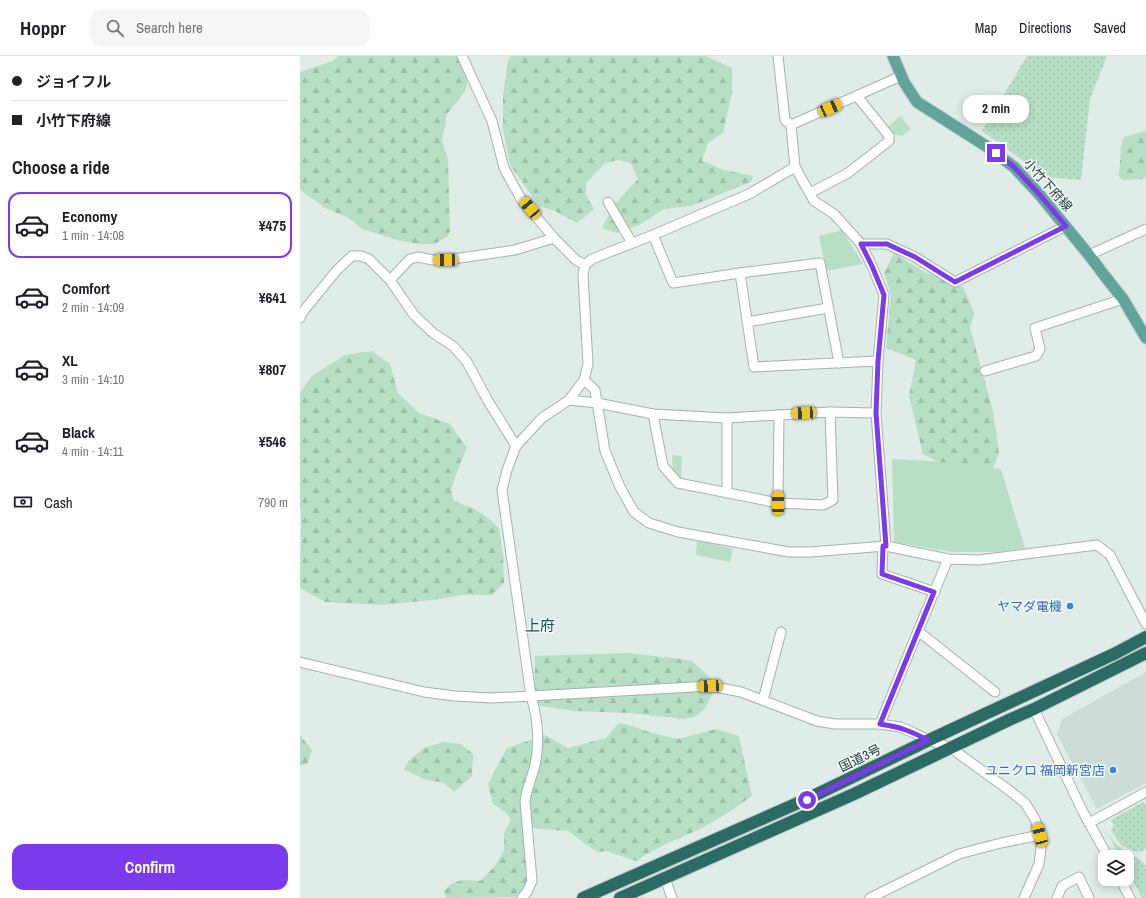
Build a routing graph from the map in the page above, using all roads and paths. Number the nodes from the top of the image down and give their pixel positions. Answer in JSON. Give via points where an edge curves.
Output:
{"nodes":[{"id":1,"x":462,"y":56,"type":"edge"},
{"id":2,"x":778,"y":56,"type":"edge"},
{"id":3,"x":893,"y":56,"type":"edge"},
{"id":4,"x":901,"y":76,"type":"junction"},
{"id":5,"x":857,"y":96,"type":"junction"},
{"id":6,"x":791,"y":126,"type":"junction"},
{"id":7,"x":795,"y":167,"type":"junction"},
{"id":8,"x":810,"y":193,"type":"junction"},
{"id":9,"x":608,"y":202,"type":"dead end"},
{"id":10,"x":1066,"y":226,"type":"junction"},
{"id":11,"x":1146,"y":229,"type":"edge"},
{"id":12,"x":653,"y":235,"type":"junction"},
{"id":13,"x":554,"y":238,"type":"junction"},
{"id":14,"x":632,"y":243,"type":"junction"},
{"id":15,"x":861,"y":244,"type":"junction"},
{"id":16,"x":1089,"y":255,"type":"junction"},
{"id":17,"x":585,"y":265,"type":"junction"},
{"id":18,"x":740,"y":272,"type":"junction"},
{"id":19,"x":390,"y":280,"type":"junction"},
{"id":20,"x":1123,"y":299,"type":"junction"},
{"id":21,"x":828,"y":308,"type":"junction"},
{"id":22,"x":300,"y":318,"type":"edge"},
{"id":23,"x":747,"y":322,"type":"junction"},
{"id":24,"x":1146,"y":338,"type":"edge"},
{"id":25,"x":878,"y":361,"type":"junction"},
{"id":26,"x":839,"y":363,"type":"junction"},
{"id":27,"x":985,"y":371,"type":"dead end"},
{"id":28,"x":584,"y":380,"type":"junction"},
{"id":29,"x":570,"y":400,"type":"junction"},
{"id":30,"x":597,"y":403,"type":"junction"},
{"id":31,"x":830,"y":412,"type":"junction"},
{"id":32,"x":876,"y":413,"type":"junction"},
{"id":33,"x":653,"y":414,"type":"junction"},
{"id":34,"x":779,"y":415,"type":"junction"},
{"id":35,"x":727,"y":418,"type":"junction"},
{"id":36,"x":516,"y":446,"type":"junction"},
{"id":37,"x":727,"y":493,"type":"junction"},
{"id":38,"x":778,"y":503,"type":"junction"},
{"id":39,"x":884,"y":546,"type":"junction"},
{"id":40,"x":948,"y":559,"type":"junction"},
{"id":41,"x":934,"y":592,"type":"junction"},
{"id":42,"x":1146,"y":624,"type":"edge"},
{"id":43,"x":918,"y":631,"type":"junction"},
{"id":44,"x":781,"y":632,"type":"dead end"},
{"id":45,"x":1146,"y":637,"type":"edge"},
{"id":46,"x":1146,"y":653,"type":"edge"},
{"id":47,"x":300,"y":662,"type":"edge"},
{"id":48,"x":996,"y":692,"type":"dead end"},
{"id":49,"x":531,"y":696,"type":"junction"},
{"id":50,"x":763,"y":700,"type":"junction"},
{"id":51,"x":1034,"y":709,"type":"junction"},
{"id":52,"x":880,"y":724,"type":"junction"},
{"id":53,"x":928,"y":740,"type":"junction"},
{"id":54,"x":951,"y":748,"type":"junction"},
{"id":55,"x":1146,"y":792,"type":"edge"},
{"id":56,"x":1089,"y":823,"type":"junction"},
{"id":57,"x":1040,"y":835,"type":"junction"},
{"id":58,"x":1104,"y":850,"type":"edge"},
{"id":59,"x":666,"y":878,"type":"junction"},
{"id":60,"x":1124,"y":886,"type":"edge"},
{"id":61,"x":522,"y":898,"type":"edge"},
{"id":62,"x":583,"y":898,"type":"edge"},
{"id":63,"x":620,"y":898,"type":"edge"},
{"id":64,"x":672,"y":898,"type":"edge"},
{"id":65,"x":870,"y":898,"type":"edge"},
{"id":66,"x":1024,"y":898,"type":"edge"},
{"id":67,"x":1057,"y":898,"type":"edge"},
{"id":68,"x":1089,"y":898,"type":"edge"},
{"id":69,"x":1130,"y":898,"type":"edge"}],
"edges":[{"from":1,"to":13,"type":"street","via":[[492,121],[504,168],[521,199]]},
{"from":2,"to":6,"type":"street","via":[[785,120]]},
{"from":3,"to":4,"type":"main road","name":"小竹下府線"},
{"from":4,"to":5,"type":"street"},
{"from":4,"to":10,"type":"main road","name":"小竹下府線","via":[[917,102],[1014,167]]},
{"from":5,"to":6,"type":"street"},
{"from":5,"to":8,"type":"street","via":[[889,136],[889,141],[848,173]]},
{"from":6,"to":7,"type":"street"},
{"from":7,"to":8,"type":"street"},
{"from":7,"to":12,"type":"street","via":[[749,194]]},
{"from":8,"to":15,"type":"street","via":[[814,201],[834,214]]},
{"from":9,"to":14,"type":"street"},
{"from":10,"to":15,"type":"street","via":[[955,282],[915,257],[887,244]]},
{"from":10,"to":16,"type":"main road","name":"小竹下府線"},
{"from":11,"to":16,"type":"street"},
{"from":12,"to":14,"type":"street"},
{"from":12,"to":18,"type":"street","via":[[672,283]]},
{"from":13,"to":17,"type":"street","via":[[576,260]]},
{"from":13,"to":19,"type":"street","via":[[515,250],[446,260],[418,257],[410,259]]},
{"from":14,"to":17,"type":"street","via":[[592,259]]},
{"from":15,"to":25,"type":"street","via":[[884,295]]},
{"from":16,"to":20,"type":"main road","name":"小竹下府線"},
{"from":17,"to":28,"type":"street","via":[[583,274],[588,364]]},
{"from":18,"to":21,"type":"street","via":[[820,263]]},
{"from":18,"to":23,"type":"street"},
{"from":19,"to":22,"type":"street","via":[[369,259],[352,256],[336,270]]},
{"from":19,"to":36,"type":"street","via":[[414,315],[433,333],[453,346],[468,362]]},
{"from":20,"to":24,"type":"main road","name":"小竹下府線"},
{"from":20,"to":27,"type":"street","via":[[1035,328],[1040,349],[1036,356]]},
{"from":21,"to":23,"type":"street"},
{"from":21,"to":26,"type":"street"},
{"from":23,"to":26,"type":"street","via":[[754,367]]},
{"from":25,"to":26,"type":"street"},
{"from":25,"to":32,"type":"street"},
{"from":28,"to":29,"type":"street"},
{"from":28,"to":30,"type":"street","via":[[595,390]]},
{"from":29,"to":30,"type":"street"},
{"from":29,"to":36,"type":"street","via":[[542,418]]},
{"from":30,"to":33,"type":"street"},
{"from":30,"to":39,"type":"street","via":[[604,451],[634,512],[649,523],[678,532],[789,552]]},
{"from":31,"to":32,"type":"street"},
{"from":31,"to":34,"type":"street"},
{"from":31,"to":38,"type":"street","via":[[833,500],[823,505]]},
{"from":32,"to":39,"type":"street"},
{"from":33,"to":35,"type":"street"},
{"from":33,"to":37,"type":"street","via":[[663,466],[678,483]]},
{"from":34,"to":35,"type":"street"},
{"from":34,"to":38,"type":"street"},
{"from":35,"to":37,"type":"street"},
{"from":36,"to":49,"type":"street","via":[[502,490]]},
{"from":37,"to":38,"type":"street"},
{"from":39,"to":40,"type":"street"},
{"from":39,"to":41,"type":"street","via":[[882,574]]},
{"from":40,"to":41,"type":"street"},
{"from":40,"to":42,"type":"street","via":[[979,560],[1097,545],[1110,555]]},
{"from":41,"to":43,"type":"street"},
{"from":43,"to":48,"type":"street"},
{"from":43,"to":52,"type":"street"},
{"from":44,"to":50,"type":"street"},
{"from":45,"to":53,"type":"highway","name":"国道3号"},
{"from":46,"to":51,"type":"highway"},
{"from":47,"to":49,"type":"street","via":[[424,692],[491,698]]},
{"from":49,"to":50,"type":"street","via":[[710,686],[741,692]]},
{"from":49,"to":61,"type":"street","via":[[538,735],[535,765],[525,801],[532,881]]},
{"from":50,"to":52,"type":"street","via":[[817,721],[835,724]]},
{"from":51,"to":54,"type":"highway"},
{"from":51,"to":56,"type":"street"},
{"from":52,"to":53,"type":"street","via":[[900,727]]},
{"from":53,"to":54,"type":"street"},
{"from":53,"to":62,"type":"highway","name":"国道3号","via":[[807,800]]},
{"from":54,"to":57,"type":"street","via":[[1024,803],[1035,819]]},
{"from":54,"to":59,"type":"highway"},
{"from":55,"to":56,"type":"street"},
{"from":56,"to":58,"type":"street"},
{"from":57,"to":65,"type":"street","via":[[1001,842],[959,854]]},
{"from":57,"to":66,"type":"street","via":[[1039,864]]},
{"from":59,"to":63,"type":"highway"},
{"from":59,"to":64,"type":"street"},
{"from":60,"to":69,"type":"street"},
{"from":67,"to":68,"type":"street","via":[[1062,886],[1079,877]]}]}
